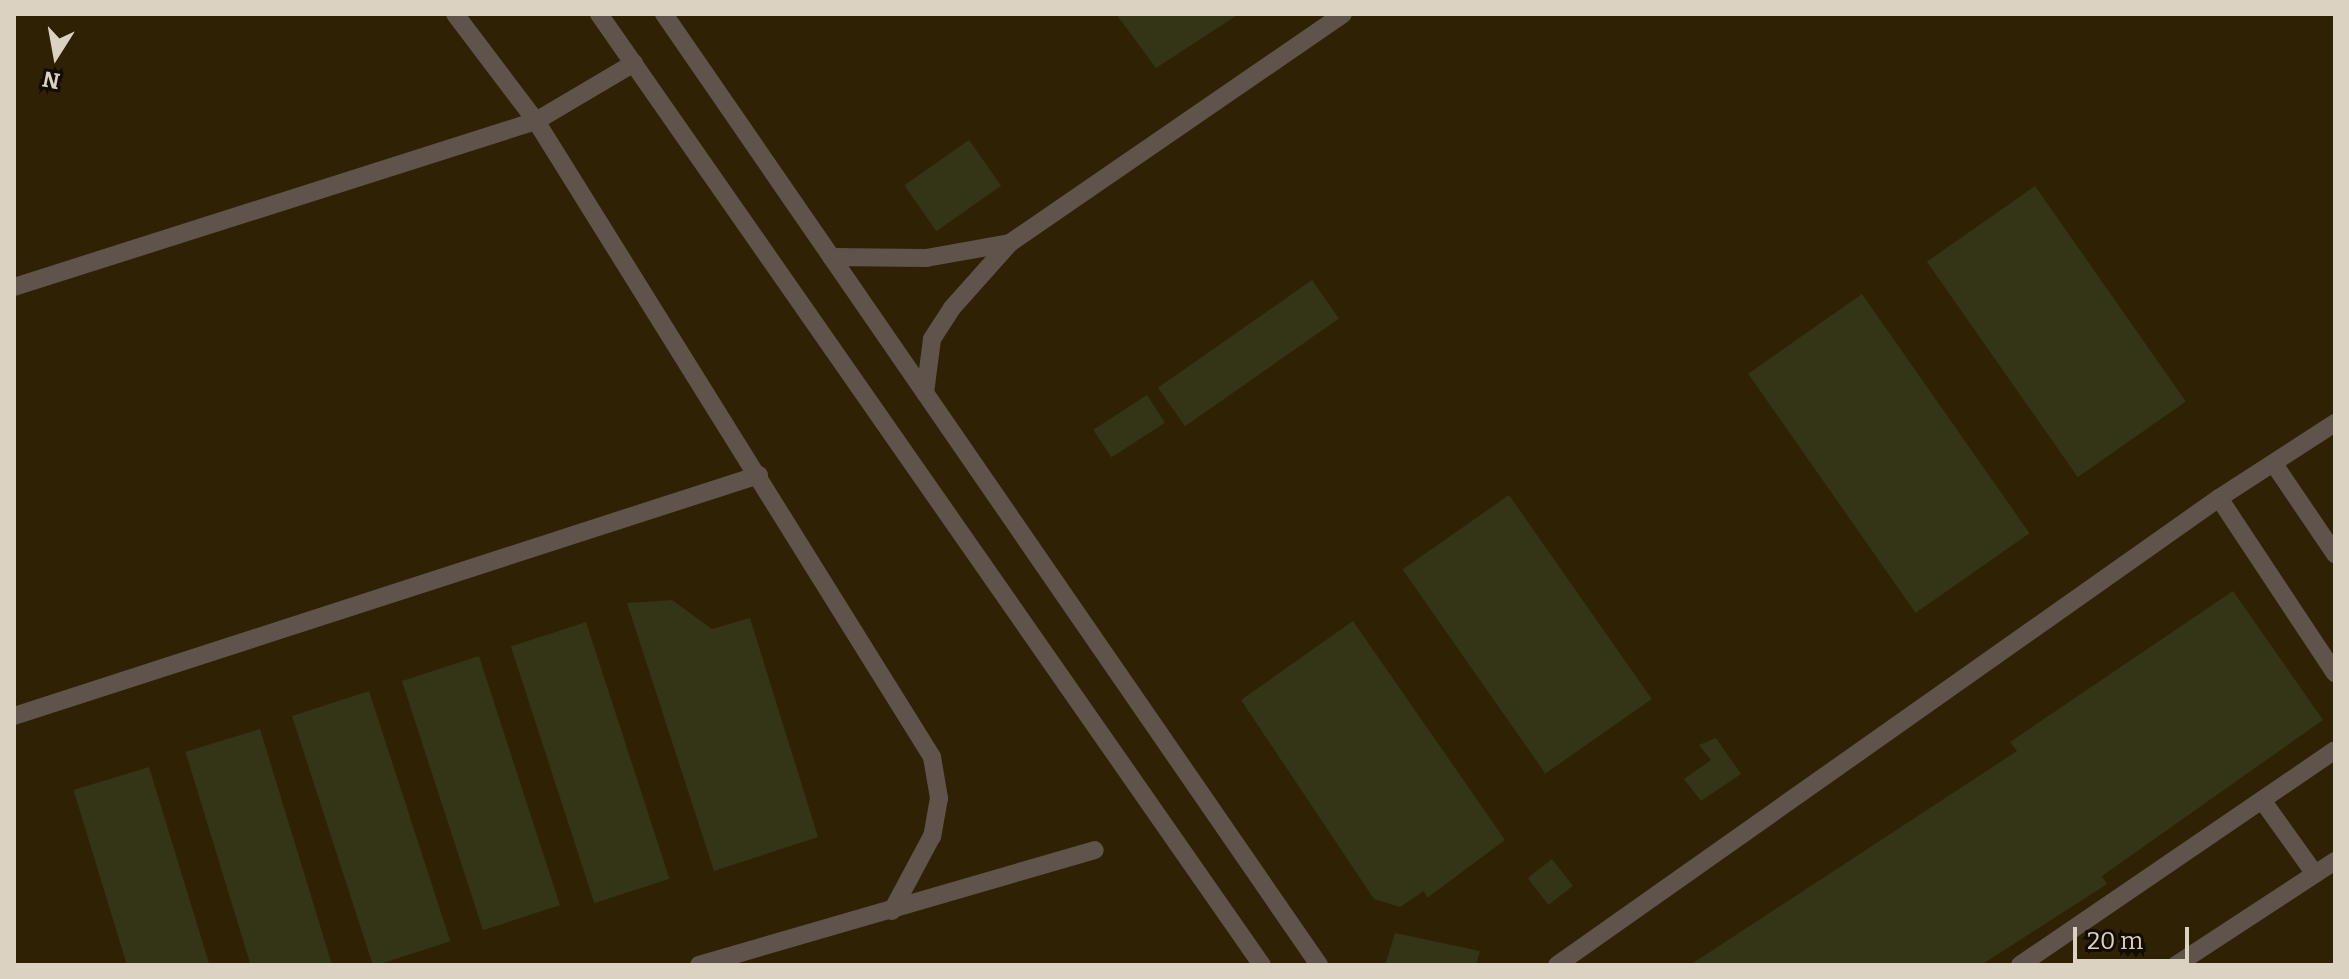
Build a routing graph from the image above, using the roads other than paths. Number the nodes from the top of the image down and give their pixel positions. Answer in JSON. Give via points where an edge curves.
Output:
{"nodes":[{"id":1,"x":455,"y":14,"type":"edge"},
{"id":2,"x":599,"y":14,"type":"edge"},
{"id":3,"x":664,"y":14,"type":"edge"},
{"id":4,"x":1343,"y":14,"type":"edge"},
{"id":5,"x":634,"y":63,"type":"junction"},
{"id":6,"x":536,"y":121,"type":"junction"},
{"id":7,"x":1010,"y":243,"type":"junction"},
{"id":8,"x":831,"y":257,"type":"junction"},
{"id":9,"x":14,"y":287,"type":"edge"},
{"id":10,"x":925,"y":393,"type":"junction"},
{"id":11,"x":2335,"y":423,"type":"edge"},
{"id":12,"x":2274,"y":464,"type":"junction"},
{"id":13,"x":759,"y":475,"type":"junction"},
{"id":14,"x":2219,"y":498,"type":"junction"},
{"id":15,"x":2335,"y":554,"type":"edge"},
{"id":16,"x":2335,"y":673,"type":"edge"},
{"id":17,"x":14,"y":716,"type":"edge"},
{"id":18,"x":2335,"y":750,"type":"edge"},
{"id":19,"x":2262,"y":800,"type":"junction"},
{"id":20,"x":1095,"y":850,"type":"dead end"},
{"id":21,"x":2335,"y":861,"type":"edge"},
{"id":22,"x":2315,"y":874,"type":"junction"},
{"id":23,"x":892,"y":911,"type":"junction"},
{"id":24,"x":699,"y":965,"type":"edge"},
{"id":25,"x":1262,"y":965,"type":"edge"},
{"id":26,"x":1319,"y":965,"type":"edge"},
{"id":27,"x":1557,"y":965,"type":"edge"},
{"id":28,"x":2020,"y":965,"type":"edge"},
{"id":29,"x":2176,"y":965,"type":"edge"}],
"edges":[{"from":1,"to":6,"type":"lane"},
{"from":2,"to":5,"type":"lane"},
{"from":3,"to":8,"type":"lane"},
{"from":4,"to":7,"type":"lane"},
{"from":5,"to":6,"type":"lane"},
{"from":5,"to":25,"type":"lane"},
{"from":6,"to":9,"type":"lane"},
{"from":6,"to":13,"type":"lane"},
{"from":7,"to":8,"type":"lane","via":[[926,258]]},
{"from":7,"to":10,"type":"lane","via":[[952,308],[932,339]]},
{"from":8,"to":10,"type":"lane"},
{"from":10,"to":26,"type":"lane"},
{"from":11,"to":12,"type":"lane"},
{"from":12,"to":14,"type":"lane"},
{"from":12,"to":15,"type":"lane"},
{"from":13,"to":17,"type":"lane"},
{"from":13,"to":23,"type":"lane","via":[[932,757],[939,798],[932,836]]},
{"from":14,"to":16,"type":"lane"},
{"from":14,"to":27,"type":"lane"},
{"from":18,"to":19,"type":"lane"},
{"from":19,"to":22,"type":"lane"},
{"from":19,"to":28,"type":"lane"},
{"from":20,"to":23,"type":"lane"},
{"from":21,"to":22,"type":"lane"},
{"from":22,"to":29,"type":"lane"},
{"from":23,"to":24,"type":"lane"}]}
